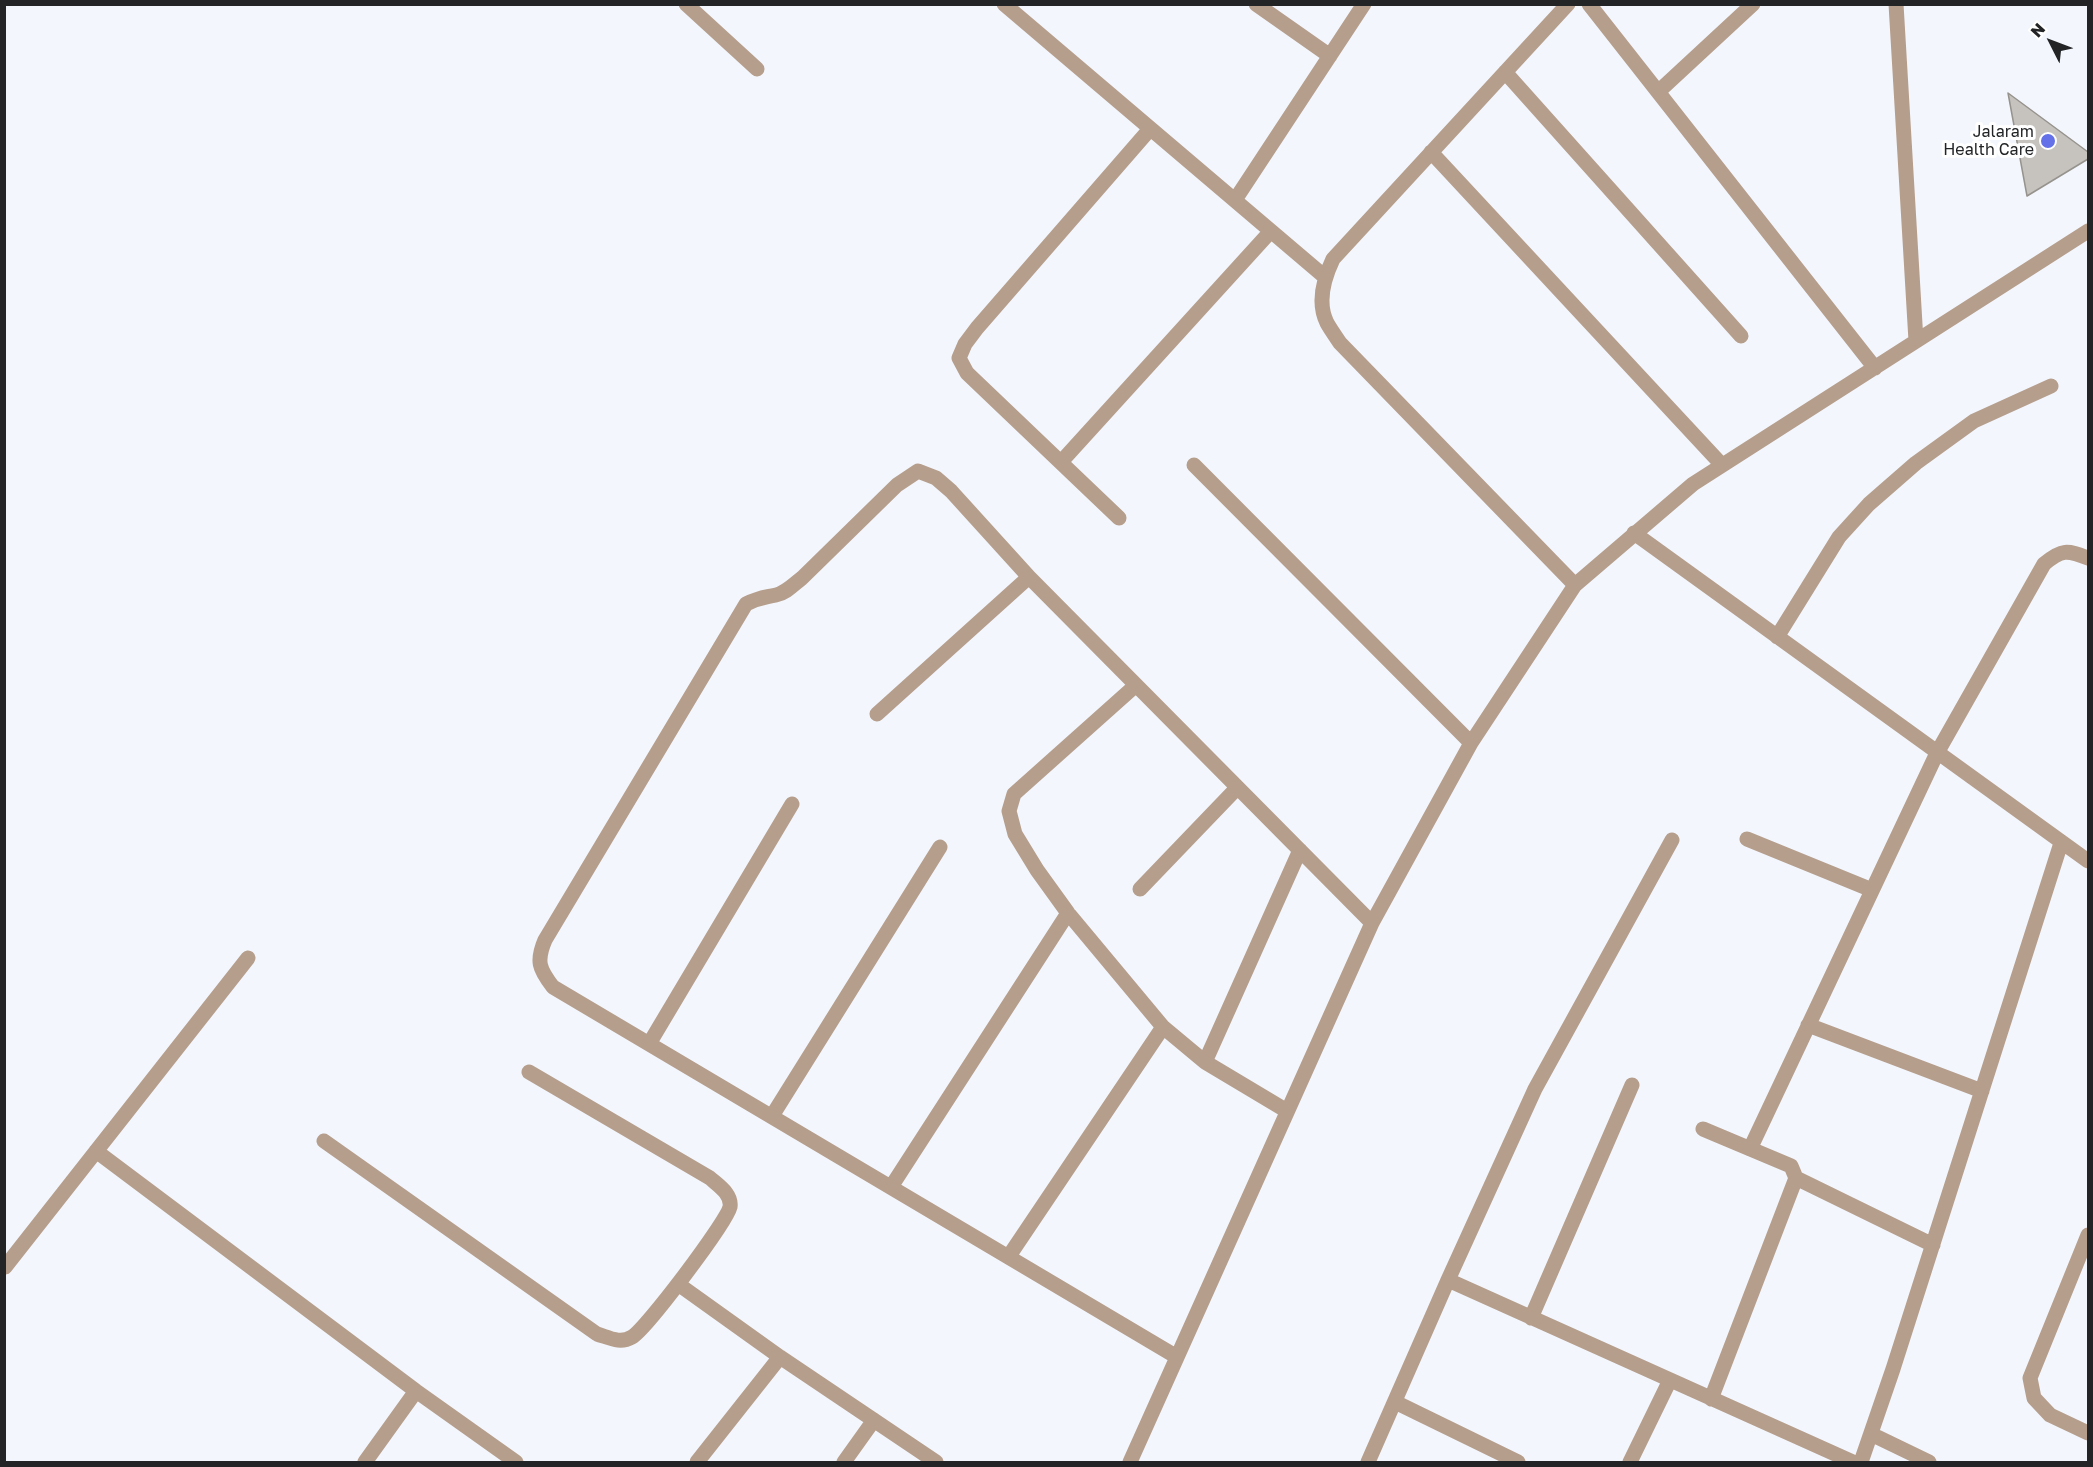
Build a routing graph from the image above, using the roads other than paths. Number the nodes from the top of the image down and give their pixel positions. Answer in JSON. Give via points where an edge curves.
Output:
{"nodes":[{"id":1,"x":686,"y":4,"type":"edge"},
{"id":2,"x":1004,"y":4,"type":"edge"},
{"id":3,"x":1256,"y":4,"type":"edge"},
{"id":4,"x":1364,"y":4,"type":"edge"},
{"id":5,"x":1568,"y":4,"type":"edge"},
{"id":6,"x":1589,"y":4,"type":"edge"},
{"id":7,"x":1753,"y":4,"type":"edge"},
{"id":8,"x":1896,"y":4,"type":"edge"},
{"id":9,"x":1330,"y":56,"type":"junction"},
{"id":10,"x":756,"y":69,"type":"dead end"},
{"id":11,"x":1506,"y":72,"type":"junction"},
{"id":12,"x":1658,"y":92,"type":"junction"},
{"id":13,"x":1150,"y":129,"type":"junction"},
{"id":14,"x":1431,"y":152,"type":"junction"},
{"id":15,"x":1235,"y":200,"type":"junction"},
{"id":16,"x":1270,"y":231,"type":"junction"},
{"id":17,"x":2088,"y":231,"type":"edge"},
{"id":18,"x":1324,"y":277,"type":"junction"},
{"id":19,"x":1741,"y":336,"type":"dead end"},
{"id":20,"x":1916,"y":341,"type":"junction"},
{"id":21,"x":1875,"y":368,"type":"junction"},
{"id":22,"x":2051,"y":386,"type":"dead end"},
{"id":23,"x":1061,"y":462,"type":"junction"},
{"id":24,"x":1194,"y":465,"type":"dead end"},
{"id":25,"x":1722,"y":465,"type":"junction"},
{"id":26,"x":1119,"y":518,"type":"dead end"},
{"id":27,"x":1634,"y":534,"type":"junction"},
{"id":28,"x":2088,"y":558,"type":"edge"},
{"id":29,"x":1029,"y":577,"type":"junction"},
{"id":30,"x":1575,"y":585,"type":"junction"},
{"id":31,"x":1776,"y":637,"type":"junction"},
{"id":32,"x":1135,"y":686,"type":"junction"},
{"id":33,"x":877,"y":714,"type":"dead end"},
{"id":34,"x":1471,"y":743,"type":"junction"},
{"id":35,"x":1937,"y":753,"type":"junction"},
{"id":36,"x":1237,"y":788,"type":"junction"},
{"id":37,"x":792,"y":804,"type":"dead end"},
{"id":38,"x":1747,"y":839,"type":"dead end"},
{"id":39,"x":1672,"y":840,"type":"dead end"},
{"id":40,"x":2061,"y":843,"type":"junction"},
{"id":41,"x":940,"y":847,"type":"dead end"},
{"id":42,"x":1300,"y":850,"type":"junction"},
{"id":43,"x":2088,"y":861,"type":"edge"},
{"id":44,"x":1140,"y":889,"type":"dead end"},
{"id":45,"x":1872,"y":890,"type":"junction"},
{"id":46,"x":1068,"y":913,"type":"junction"},
{"id":47,"x":1372,"y":922,"type":"junction"},
{"id":48,"x":248,"y":958,"type":"dead end"},
{"id":49,"x":1808,"y":1025,"type":"junction"},
{"id":50,"x":1163,"y":1027,"type":"junction"},
{"id":51,"x":649,"y":1044,"type":"junction"},
{"id":52,"x":1206,"y":1062,"type":"junction"},
{"id":53,"x":529,"y":1072,"type":"dead end"},
{"id":54,"x":1632,"y":1085,"type":"dead end"},
{"id":55,"x":1982,"y":1091,"type":"junction"},
{"id":56,"x":1287,"y":1111,"type":"junction"},
{"id":57,"x":772,"y":1116,"type":"junction"},
{"id":58,"x":1703,"y":1130,"type":"dead end"},
{"id":59,"x":324,"y":1141,"type":"dead end"},
{"id":60,"x":1749,"y":1149,"type":"junction"},
{"id":61,"x":96,"y":1151,"type":"junction"},
{"id":62,"x":1796,"y":1178,"type":"junction"},
{"id":63,"x":891,"y":1187,"type":"junction"},
{"id":64,"x":2088,"y":1235,"type":"edge"},
{"id":65,"x":1933,"y":1245,"type":"junction"},
{"id":66,"x":1009,"y":1256,"type":"junction"},
{"id":67,"x":2082,"y":1266,"type":"edge"},
{"id":68,"x":5,"y":1267,"type":"edge"},
{"id":69,"x":1448,"y":1280,"type":"junction"},
{"id":70,"x":678,"y":1284,"type":"junction"},
{"id":71,"x":1531,"y":1318,"type":"junction"},
{"id":72,"x":780,"y":1357,"type":"junction"},
{"id":73,"x":1177,"y":1358,"type":"junction"},
{"id":74,"x":1670,"y":1380,"type":"junction"},
{"id":75,"x":416,"y":1391,"type":"junction"},
{"id":76,"x":1711,"y":1399,"type":"junction"},
{"id":77,"x":1395,"y":1402,"type":"junction"},
{"id":78,"x":874,"y":1420,"type":"junction"},
{"id":79,"x":2088,"y":1433,"type":"edge"},
{"id":80,"x":1871,"y":1434,"type":"junction"},
{"id":81,"x":365,"y":1462,"type":"edge"},
{"id":82,"x":516,"y":1462,"type":"edge"},
{"id":83,"x":697,"y":1462,"type":"edge"},
{"id":84,"x":844,"y":1462,"type":"edge"},
{"id":85,"x":936,"y":1462,"type":"edge"},
{"id":86,"x":1130,"y":1462,"type":"edge"},
{"id":87,"x":1368,"y":1462,"type":"edge"},
{"id":88,"x":1518,"y":1462,"type":"edge"},
{"id":89,"x":1630,"y":1462,"type":"edge"},
{"id":90,"x":1853,"y":1462,"type":"edge"},
{"id":91,"x":1861,"y":1462,"type":"edge"},
{"id":92,"x":1929,"y":1462,"type":"edge"}],
"edges":[{"from":1,"to":10,"type":"street"},
{"from":2,"to":13,"type":"street"},
{"from":3,"to":9,"type":"street"},
{"from":4,"to":9,"type":"street"},
{"from":5,"to":11,"type":"street"},
{"from":6,"to":12,"type":"street"},
{"from":7,"to":12,"type":"street"},
{"from":8,"to":20,"type":"street"},
{"from":9,"to":15,"type":"street"},
{"from":11,"to":14,"type":"street"},
{"from":11,"to":19,"type":"street"},
{"from":12,"to":21,"type":"street"},
{"from":13,"to":15,"type":"street"},
{"from":13,"to":23,"type":"street","via":[[977,328],[959,358],[967,373]]},
{"from":14,"to":18,"type":"street","via":[[1333,259]]},
{"from":14,"to":25,"type":"street"},
{"from":15,"to":16,"type":"street"},
{"from":16,"to":18,"type":"street"},
{"from":16,"to":23,"type":"street"},
{"from":17,"to":20,"type":"street"},
{"from":18,"to":30,"type":"street","via":[[1326,321],[1340,343]]},
{"from":20,"to":21,"type":"street"},
{"from":21,"to":25,"type":"street"},
{"from":22,"to":31,"type":"street","via":[[1974,421],[1916,463],[1869,504],[1839,537]]},
{"from":23,"to":26,"type":"street"},
{"from":24,"to":34,"type":"street"},
{"from":25,"to":27,"type":"street"},
{"from":27,"to":30,"type":"street"},
{"from":27,"to":31,"type":"street"},
{"from":28,"to":35,"type":"street","via":[[2071,551],[2057,553],[2044,564]]},
{"from":29,"to":32,"type":"street"},
{"from":29,"to":33,"type":"street"},
{"from":29,"to":51,"type":"street","via":[[951,491],[936,478],[918,471],[897,485],[789,589],[746,604],[538,956],[542,973],[553,987]]},
{"from":30,"to":34,"type":"street"},
{"from":31,"to":35,"type":"street"},
{"from":32,"to":36,"type":"street"},
{"from":32,"to":46,"type":"street","via":[[1014,794],[1009,811],[1015,834]]},
{"from":34,"to":47,"type":"street"},
{"from":35,"to":40,"type":"street"},
{"from":35,"to":45,"type":"street"},
{"from":36,"to":42,"type":"street"},
{"from":36,"to":44,"type":"street"},
{"from":37,"to":51,"type":"street"},
{"from":38,"to":45,"type":"street"},
{"from":39,"to":69,"type":"street","via":[[1535,1089]]},
{"from":40,"to":43,"type":"street"},
{"from":40,"to":55,"type":"street"},
{"from":41,"to":57,"type":"street"},
{"from":42,"to":47,"type":"street"},
{"from":42,"to":52,"type":"street"},
{"from":45,"to":49,"type":"street"},
{"from":46,"to":50,"type":"street"},
{"from":46,"to":63,"type":"street"},
{"from":47,"to":56,"type":"street"},
{"from":48,"to":61,"type":"street"},
{"from":49,"to":55,"type":"street"},
{"from":49,"to":60,"type":"street"},
{"from":50,"to":52,"type":"street"},
{"from":50,"to":66,"type":"street"},
{"from":51,"to":57,"type":"street"},
{"from":52,"to":56,"type":"street"},
{"from":53,"to":70,"type":"street","via":[[710,1178],[727,1192],[730,1206],[724,1221]]},
{"from":54,"to":71,"type":"street"},
{"from":55,"to":65,"type":"street"},
{"from":56,"to":73,"type":"street"},
{"from":57,"to":63,"type":"street"},
{"from":58,"to":60,"type":"street"},
{"from":59,"to":70,"type":"street","via":[[597,1334],[620,1342],[633,1337]]},
{"from":60,"to":62,"type":"street","via":[[1791,1166]]},
{"from":61,"to":68,"type":"street"},
{"from":61,"to":75,"type":"street"},
{"from":62,"to":65,"type":"street"},
{"from":62,"to":76,"type":"street"},
{"from":63,"to":66,"type":"street"},
{"from":64,"to":67,"type":"street"},
{"from":65,"to":80,"type":"street"},
{"from":66,"to":73,"type":"street"},
{"from":67,"to":79,"type":"street","via":[[2030,1378],[2034,1398],[2050,1415]]},
{"from":69,"to":71,"type":"street"},
{"from":69,"to":77,"type":"street"},
{"from":70,"to":72,"type":"street"},
{"from":71,"to":74,"type":"street"},
{"from":72,"to":78,"type":"street"},
{"from":72,"to":83,"type":"street"},
{"from":73,"to":86,"type":"street"},
{"from":74,"to":76,"type":"street"},
{"from":74,"to":89,"type":"street"},
{"from":75,"to":81,"type":"street"},
{"from":75,"to":82,"type":"street"},
{"from":76,"to":90,"type":"street"},
{"from":77,"to":87,"type":"street"},
{"from":77,"to":88,"type":"street"},
{"from":78,"to":84,"type":"street"},
{"from":78,"to":85,"type":"street"},
{"from":80,"to":91,"type":"street"},
{"from":80,"to":92,"type":"street"}]}
